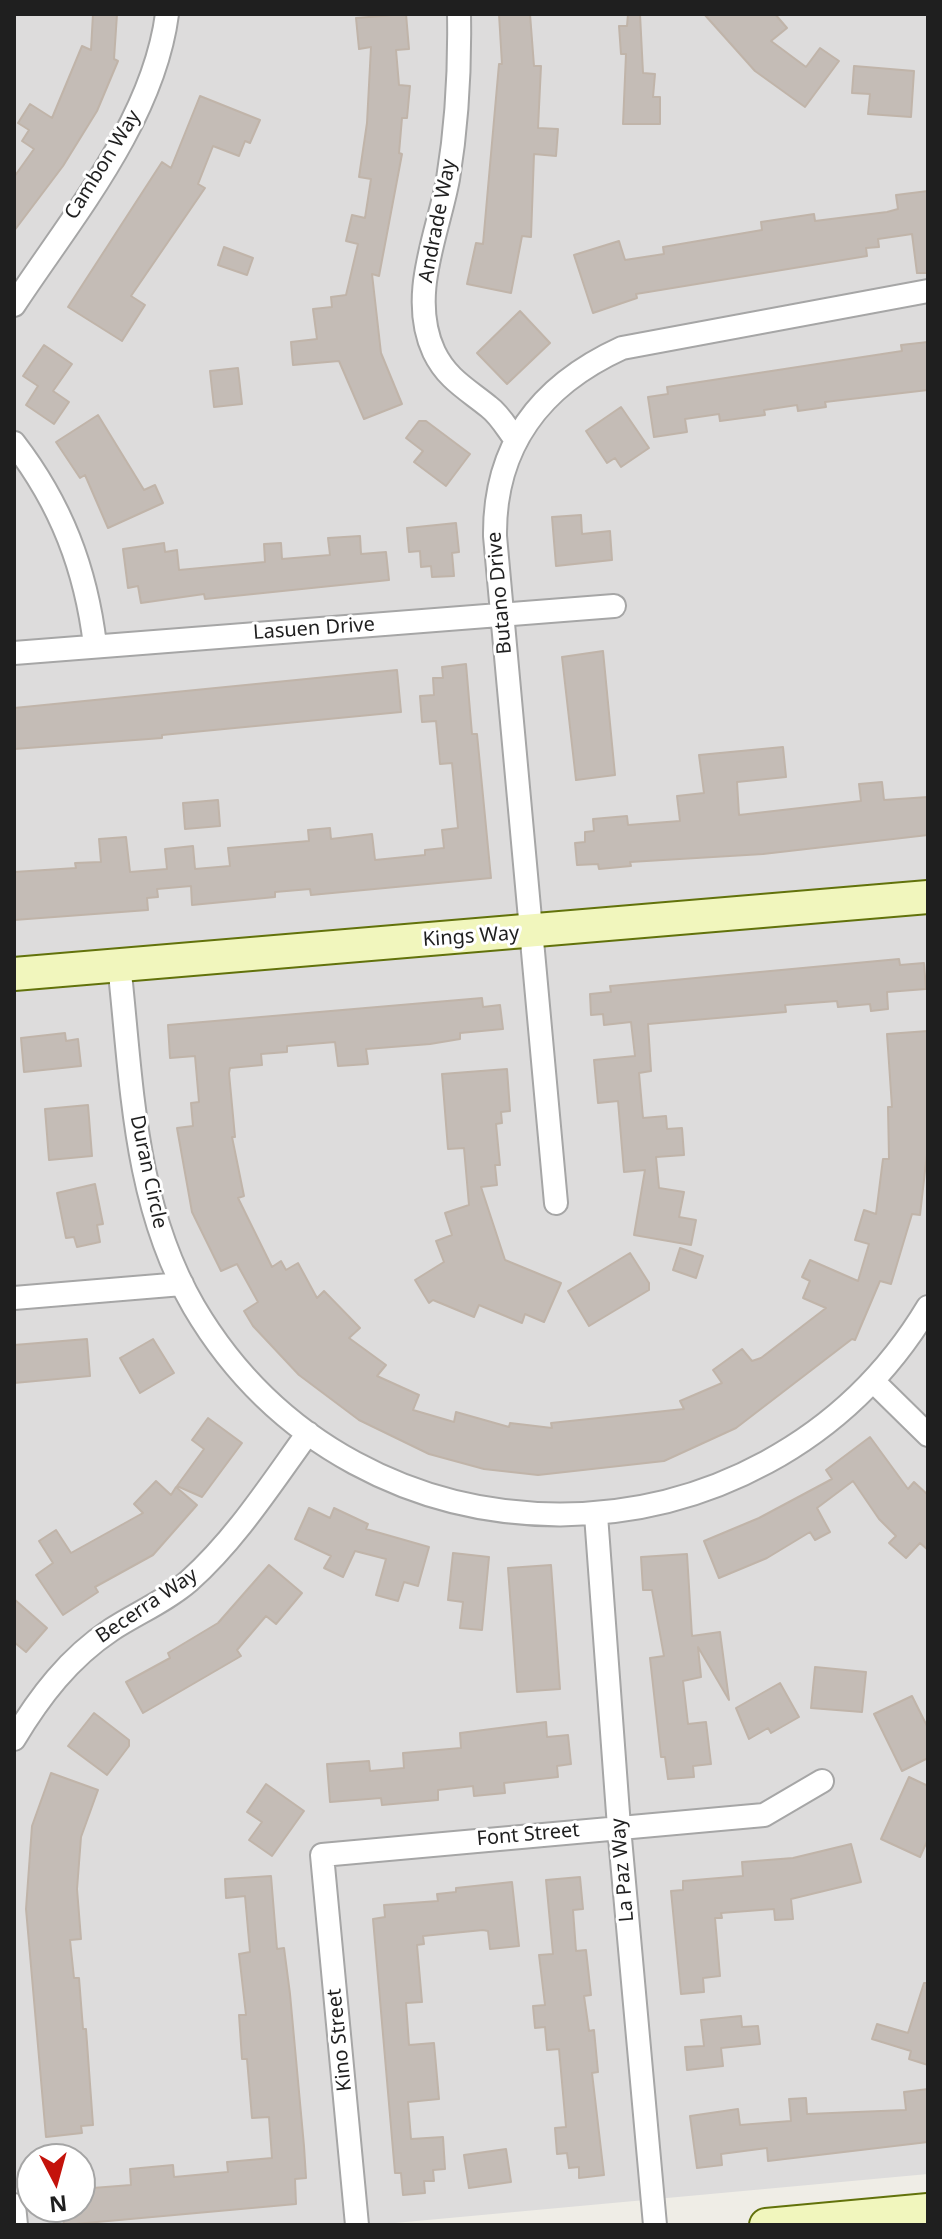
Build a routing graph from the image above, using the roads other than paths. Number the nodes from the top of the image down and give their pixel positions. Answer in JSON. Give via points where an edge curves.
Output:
{"nodes":[{"id":1,"x":167,"y":14,"type":"edge"},
{"id":2,"x":459,"y":14,"type":"edge"},
{"id":3,"x":928,"y":291,"type":"edge"},
{"id":4,"x":14,"y":305,"type":"edge"},
{"id":5,"x":516,"y":440,"type":"junction"},
{"id":6,"x":14,"y":443,"type":"edge"},
{"id":7,"x":614,"y":606,"type":"dead end"},
{"id":8,"x":502,"y":615,"type":"junction"},
{"id":9,"x":95,"y":645,"type":"junction"},
{"id":10,"x":14,"y":653,"type":"edge"},
{"id":11,"x":928,"y":897,"type":"edge"},
{"id":12,"x":530,"y":933,"type":"junction"},
{"id":13,"x":119,"y":964,"type":"junction"},
{"id":14,"x":14,"y":974,"type":"edge"},
{"id":15,"x":556,"y":1203,"type":"dead end"},
{"id":16,"x":182,"y":1284,"type":"junction"},
{"id":17,"x":14,"y":1298,"type":"edge"},
{"id":18,"x":928,"y":1307,"type":"edge"},
{"id":19,"x":873,"y":1381,"type":"junction"},
{"id":20,"x":308,"y":1433,"type":"junction"},
{"id":21,"x":928,"y":1435,"type":"edge"},
{"id":22,"x":596,"y":1515,"type":"junction"},
{"id":23,"x":14,"y":1739,"type":"edge"},
{"id":24,"x":822,"y":1781,"type":"dead end"},
{"id":25,"x":619,"y":1827,"type":"junction"},
{"id":26,"x":322,"y":1855,"type":"joint"},
{"id":27,"x":14,"y":2205,"type":"edge"},
{"id":28,"x":928,"y":2210,"type":"edge"},
{"id":29,"x":16,"y":2225,"type":"edge"},
{"id":30,"x":357,"y":2225,"type":"edge"},
{"id":31,"x":655,"y":2225,"type":"edge"},
{"id":32,"x":766,"y":2225,"type":"edge"}],
"edges":[{"from":1,"to":4,"type":"street","name":"Cambon Way","via":[[148,89],[127,131]]},
{"from":2,"to":5,"type":"street","name":"Andrade Way","via":[[455,125],[423,305],[428,336],[441,365],[462,389],[491,408]]},
{"from":3,"to":5,"type":"street","name":"Butano Drive","via":[[622,348],[564,381],[540,404]]},
{"from":5,"to":8,"type":"street","name":"Butano Drive","via":[[499,487],[495,521]]},
{"from":6,"to":9,"type":"street","via":[[68,531],[85,584]]},
{"from":7,"to":8,"type":"street","name":"Lasuen Drive"},
{"from":8,"to":9,"type":"street","name":"Lasuen Drive"},
{"from":8,"to":12,"type":"street","name":"Butano Drive"},
{"from":9,"to":10,"type":"street","name":"Lasuen Drive"},
{"from":11,"to":12,"type":"street","name":"Kings Way"},
{"from":12,"to":13,"type":"street","name":"Kings Way"},
{"from":12,"to":15,"type":"street","name":"Butano Drive"},
{"from":13,"to":14,"type":"street","name":"Kings Way"},
{"from":13,"to":16,"type":"street","name":"Duran Circle","via":[[139,1148],[151,1207]]},
{"from":16,"to":17,"type":"street"},
{"from":16,"to":20,"type":"street","name":"Duran Circle","via":[[239,1369]]},
{"from":18,"to":19,"type":"street","name":"Duran Circle"},
{"from":19,"to":21,"type":"street"},
{"from":19,"to":22,"type":"street","name":"Duran Circle","via":[[836,1417],[761,1467],[679,1500]]},
{"from":20,"to":22,"type":"street","name":"Duran Circle","via":[[387,1479],[429,1495],[502,1512]]},
{"from":20,"to":23,"type":"street","name":"Becerra Way","via":[[213,1559],[67,1666],[37,1700]]},
{"from":22,"to":25,"type":"street","name":"La Paz Way"},
{"from":24,"to":25,"type":"street","name":"Font Street","via":[[764,1815]]},
{"from":25,"to":26,"type":"street","name":"Font Street"},
{"from":25,"to":31,"type":"street","name":"La Paz Way"},
{"from":26,"to":30,"type":"street","name":"Kino Street"},
{"from":27,"to":29,"type":"street"},
{"from":28,"to":32,"type":"street"}]}
